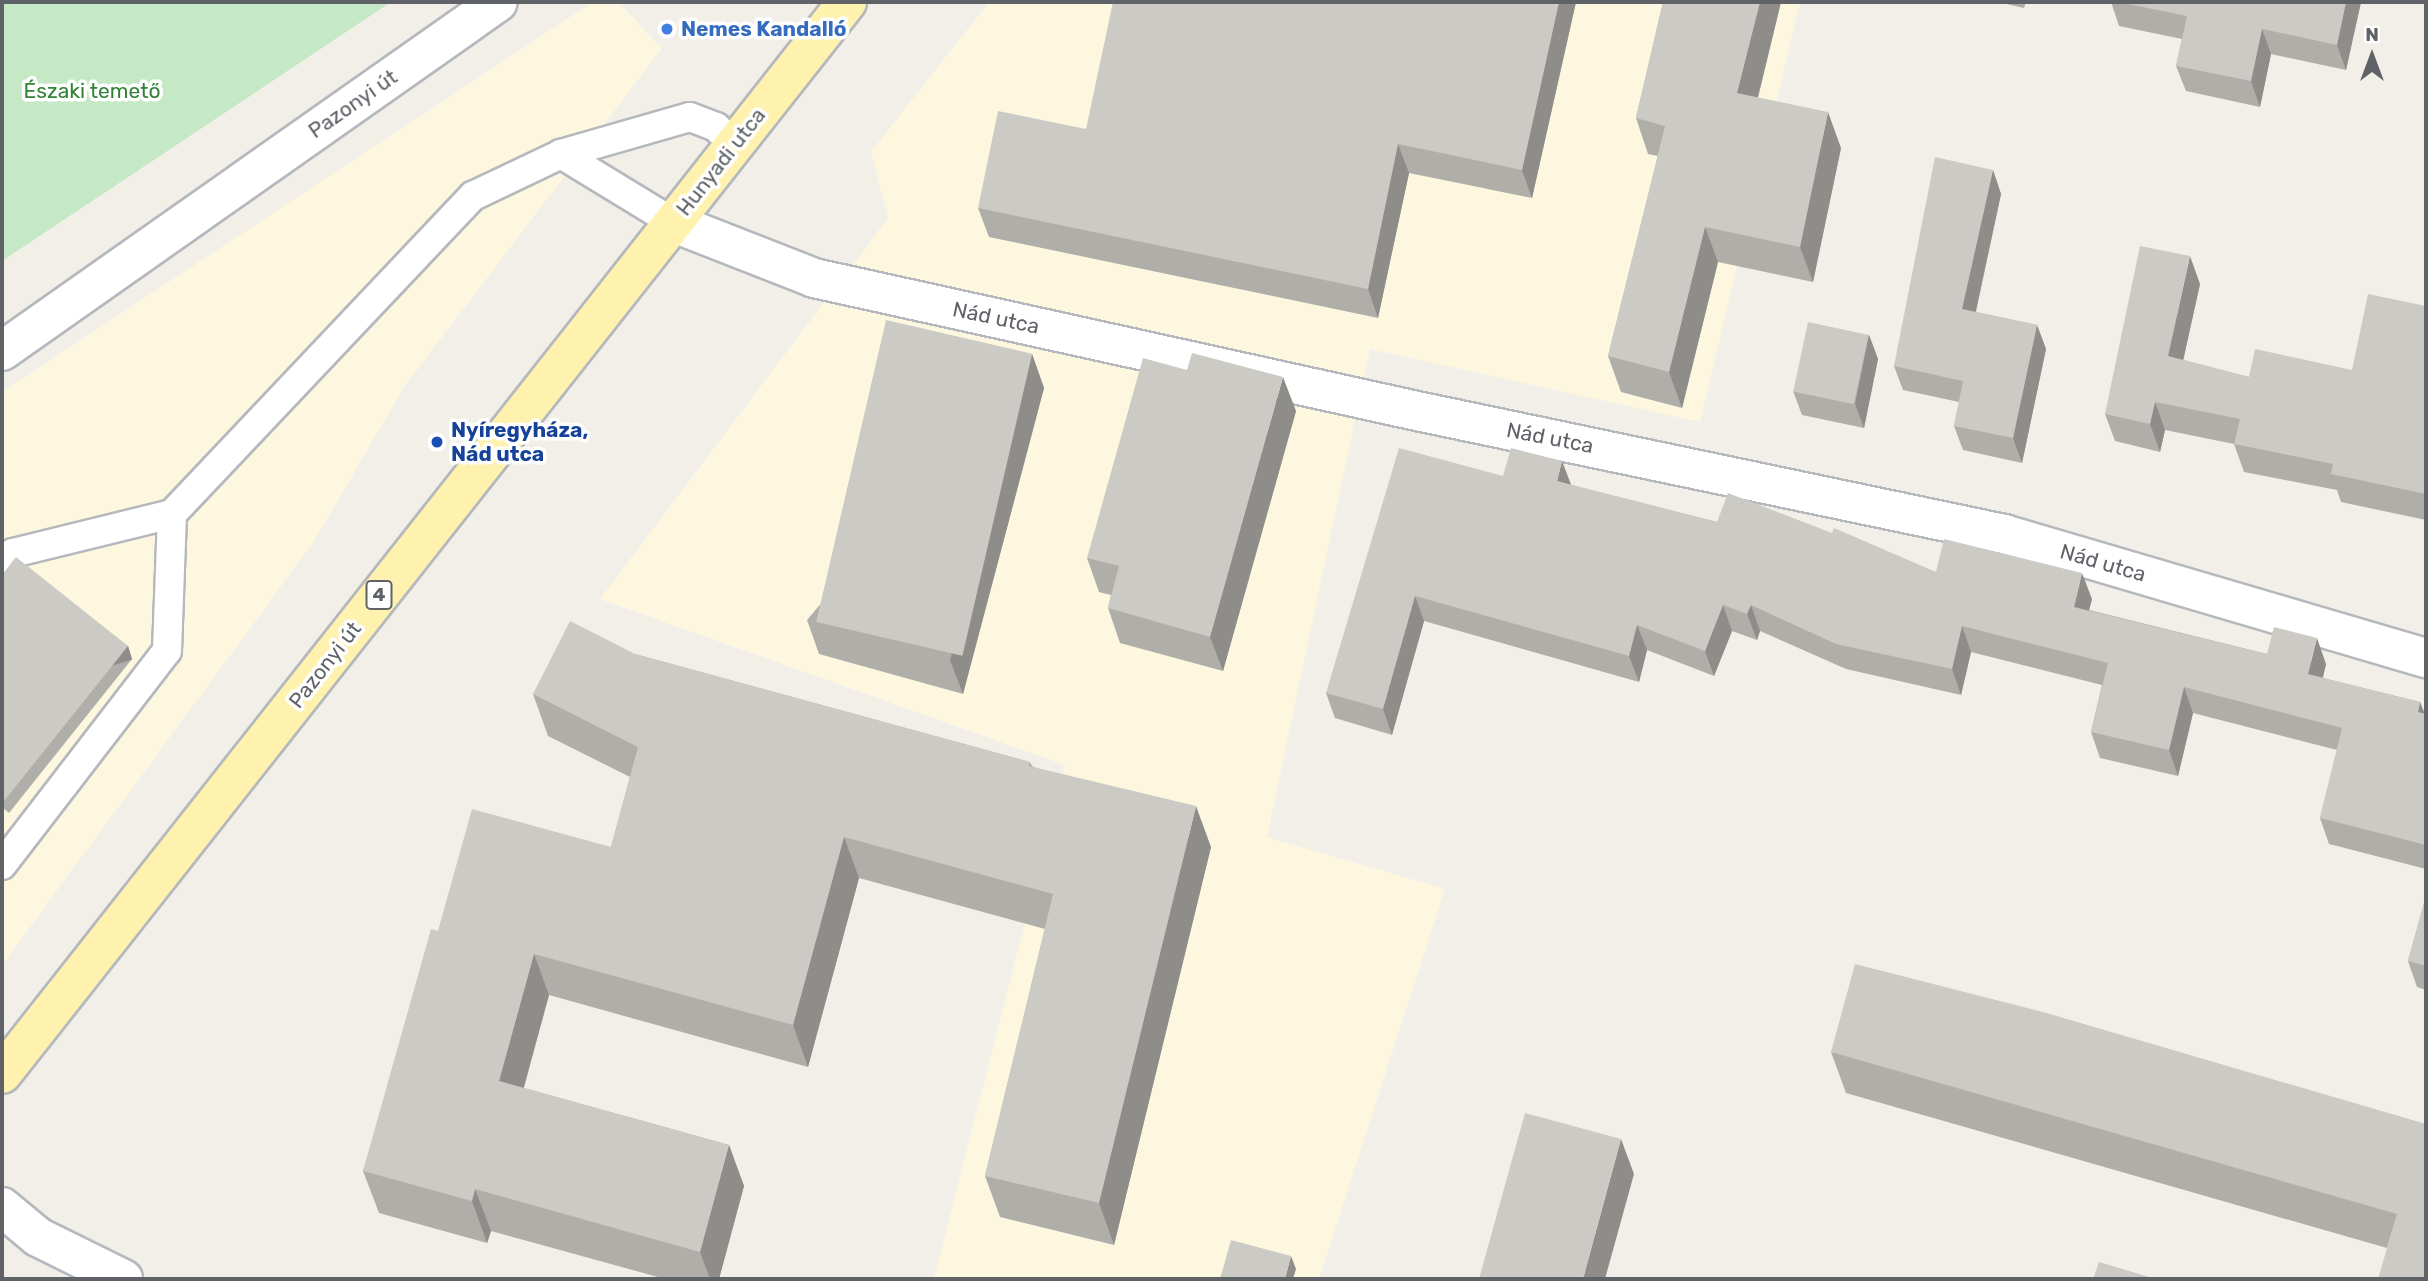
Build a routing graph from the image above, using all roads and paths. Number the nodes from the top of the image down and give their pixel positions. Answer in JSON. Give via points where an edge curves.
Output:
{"nodes":[{"id":1,"x":498,"y":2,"type":"edge"},
{"id":2,"x":847,"y":2,"type":"edge"},
{"id":3,"x":734,"y":146,"type":"junction"},
{"id":4,"x":561,"y":154,"type":"junction"},
{"id":5,"x":674,"y":223,"type":"junction"},
{"id":6,"x":2,"y":351,"type":"edge"},
{"id":7,"x":172,"y":514,"type":"junction"},
{"id":8,"x":2,"y":567,"type":"edge"},
{"id":9,"x":2426,"y":658,"type":"edge"},
{"id":10,"x":2,"y":865,"type":"edge"},
{"id":11,"x":2,"y":1074,"type":"edge"},
{"id":12,"x":2,"y":1207,"type":"edge"},
{"id":13,"x":123,"y":1279,"type":"edge"}],
"edges":[{"from":1,"to":6,"type":"street","name":"Pazonyi út"},
{"from":2,"to":3,"type":"main road","name":"Hunyadi utca","number":"4"},
{"from":3,"to":4,"type":"lane","via":[[716,127],[690,117]]},
{"from":3,"to":5,"type":"main road","name":"Hunyadi utca","number":"4"},
{"from":4,"to":5,"type":"lane"},
{"from":4,"to":7,"type":"lane","via":[[473,196]]},
{"from":5,"to":9,"type":"street","name":"Nád utca","via":[[814,278],[2004,534]]},
{"from":5,"to":11,"type":"main road","name":"Pazonyi út","number":"4"},
{"from":7,"to":8,"type":"lane","via":[[13,553]]},
{"from":7,"to":10,"type":"lane","via":[[167,651]]},
{"from":12,"to":13,"type":"street","via":[[38,1237]]}]}
